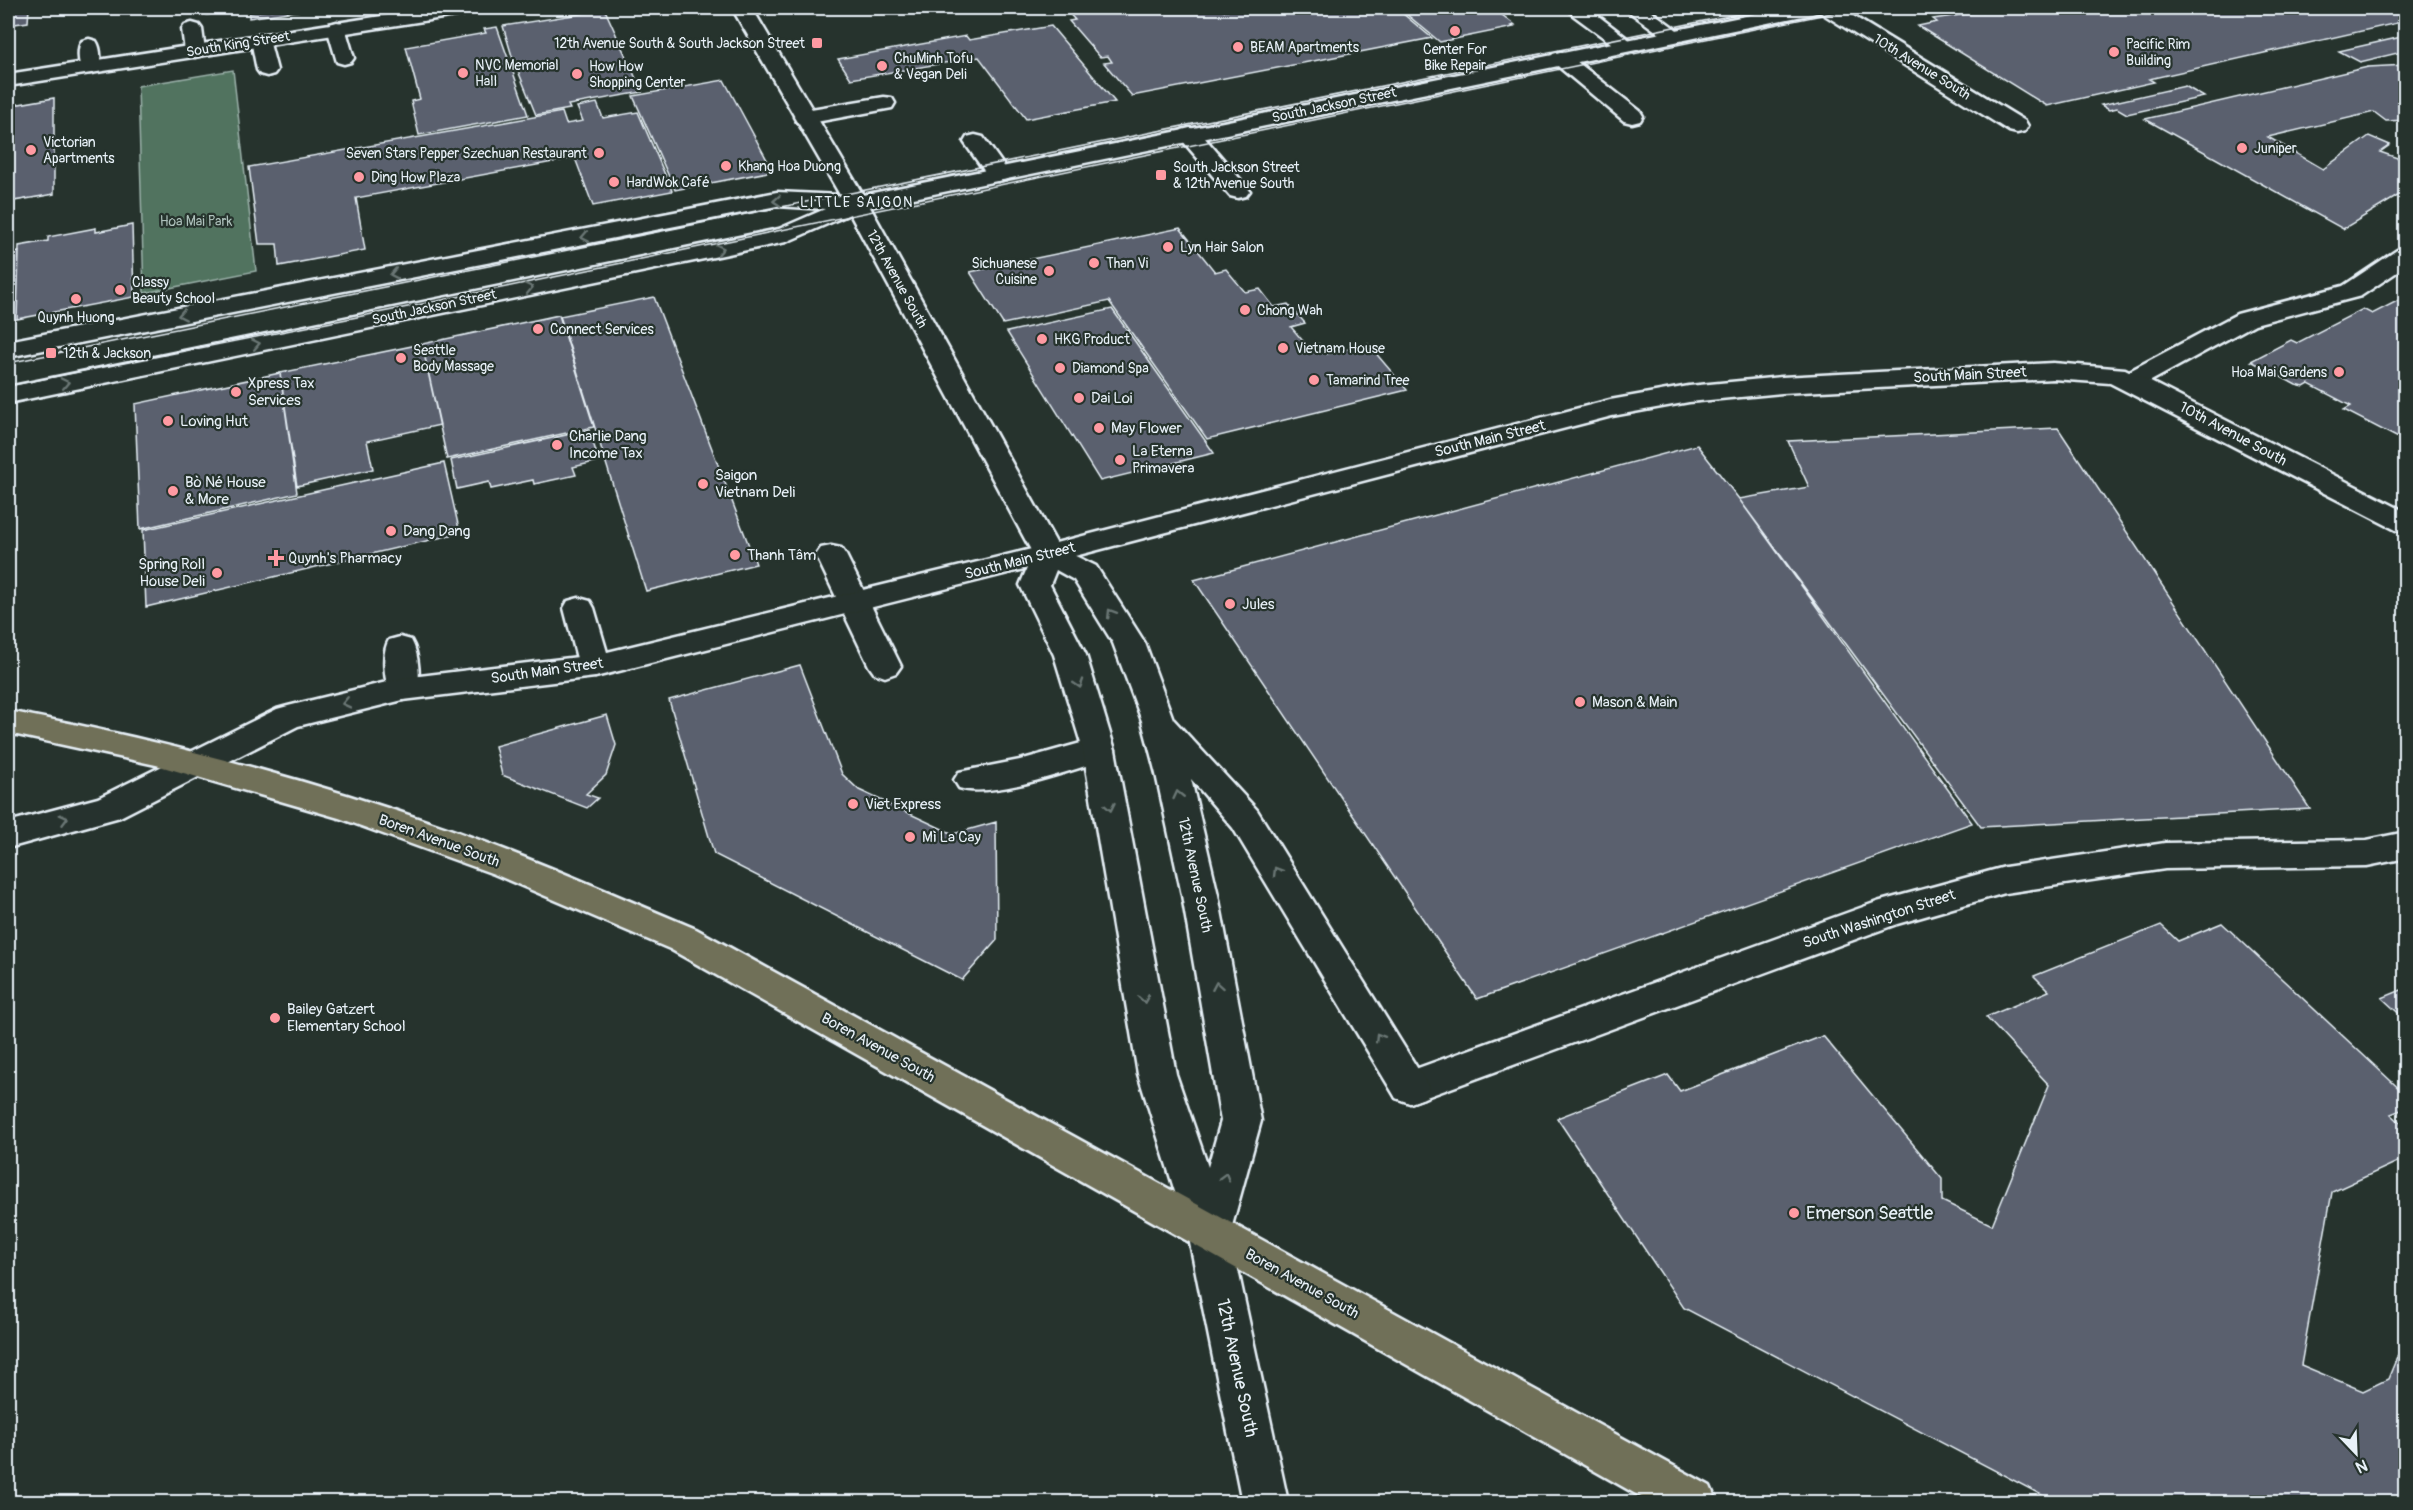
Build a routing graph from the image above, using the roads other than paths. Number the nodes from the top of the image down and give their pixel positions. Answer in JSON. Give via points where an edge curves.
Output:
{"nodes":[{"id":1,"x":468,"y":8,"type":"edge"},
{"id":2,"x":742,"y":8,"type":"edge"},
{"id":3,"x":1634,"y":8,"type":"edge"},
{"id":4,"x":1812,"y":8,"type":"edge"},
{"id":5,"x":1827,"y":8,"type":"edge"},
{"id":6,"x":1580,"y":11,"type":"dead end"},
{"id":7,"x":337,"y":28,"type":"junction"},
{"id":8,"x":192,"y":29,"type":"dead end"},
{"id":9,"x":1674,"y":35,"type":"junction"},
{"id":10,"x":261,"y":40,"type":"junction"},
{"id":11,"x":89,"y":45,"type":"dead end"},
{"id":12,"x":1626,"y":45,"type":"junction"},
{"id":13,"x":195,"y":51,"type":"junction"},
{"id":14,"x":344,"y":58,"type":"dead end"},
{"id":15,"x":1560,"y":58,"type":"junction"},
{"id":16,"x":90,"y":67,"type":"junction"},
{"id":17,"x":267,"y":70,"type":"dead end"},
{"id":18,"x":8,"y":80,"type":"edge"},
{"id":19,"x":884,"y":103,"type":"dead end"},
{"id":20,"x":1632,"y":116,"type":"dead end"},
{"id":21,"x":806,"y":117,"type":"junction"},
{"id":22,"x":2017,"y":126,"type":"dead end"},
{"id":23,"x":1190,"y":135,"type":"junction"},
{"id":24,"x":975,"y":142,"type":"dead end"},
{"id":25,"x":998,"y":174,"type":"junction"},
{"id":26,"x":1238,"y":190,"type":"dead end"},
{"id":27,"x":856,"y":203,"type":"junction"},
{"id":28,"x":2406,"y":255,"type":"edge"},
{"id":29,"x":8,"y":349,"type":"edge"},
{"id":30,"x":2053,"y":371,"type":"joint"},
{"id":31,"x":2131,"y":381,"type":"junction"},
{"id":32,"x":8,"y":395,"type":"edge"},
{"id":33,"x":2406,"y":524,"type":"edge"},
{"id":34,"x":1048,"y":554,"type":"junction"},
{"id":35,"x":831,"y":555,"type":"dead end"},
{"id":36,"x":854,"y":602,"type":"junction"},
{"id":37,"x":579,"y":608,"type":"dead end"},
{"id":38,"x":399,"y":647,"type":"dead end"},
{"id":39,"x":596,"y":666,"type":"junction"},
{"id":40,"x":885,"y":666,"type":"dead end"},
{"id":41,"x":403,"y":689,"type":"junction"},
{"id":42,"x":1158,"y":721,"type":"junction"},
{"id":43,"x":8,"y":722,"type":"edge"},
{"id":44,"x":1099,"y":750,"type":"junction"},
{"id":45,"x":195,"y":764,"type":"junction"},
{"id":46,"x":971,"y":780,"type":"dead end"},
{"id":47,"x":8,"y":835,"type":"edge"},
{"id":48,"x":2406,"y":845,"type":"edge"},
{"id":49,"x":1209,"y":1233,"type":"junction"},
{"id":50,"x":1265,"y":1503,"type":"edge"},
{"id":51,"x":1694,"y":1503,"type":"edge"}],
"edges":[{"from":1,"to":7,"type":"main road","name":"South King Street"},
{"from":2,"to":21,"type":"main road","name":"12th Avenue South"},
{"from":3,"to":9,"type":"main road"},
{"from":4,"to":9,"type":"main road","name":"South Jackson Street"},
{"from":5,"to":22,"type":"main road","name":"10th Avenue South"},
{"from":6,"to":12,"type":"main road"},
{"from":7,"to":10,"type":"main road","name":"South King Street"},
{"from":7,"to":14,"type":"main road"},
{"from":8,"to":13,"type":"main road"},
{"from":9,"to":12,"type":"main road","name":"South Jackson Street"},
{"from":10,"to":13,"type":"main road","name":"South King Street"},
{"from":10,"to":17,"type":"main road"},
{"from":11,"to":16,"type":"main road"},
{"from":12,"to":15,"type":"main road","name":"South Jackson Street"},
{"from":13,"to":16,"type":"main road","name":"South King Street"},
{"from":15,"to":20,"type":"main road"},
{"from":15,"to":23,"type":"main road","name":"South Jackson Street"},
{"from":16,"to":18,"type":"main road","name":"South King Street"},
{"from":19,"to":21,"type":"main road"},
{"from":21,"to":27,"type":"main road","name":"12th Avenue South"},
{"from":23,"to":25,"type":"main road","name":"South Jackson Street"},
{"from":23,"to":26,"type":"main road"},
{"from":24,"to":25,"type":"main road"},
{"from":25,"to":27,"type":"main road","name":"South Jackson Street"},
{"from":27,"to":29,"type":"main road","name":"South Jackson Street","one_way":true,"via":[[777,199]]},
{"from":32,"to":27,"type":"main road","name":"South Jackson Street","one_way":true,"via":[[786,235]]},
{"from":27,"to":34,"type":"main road","name":"12th Avenue South"},
{"from":28,"to":31,"type":"main road","via":[[2352,291],[2246,319]]},
{"from":30,"to":31,"type":"main road","name":"10th Avenue South","via":[[2116,375]]},
{"from":30,"to":34,"type":"main road","name":"South Main Street","via":[[1782,385],[1689,394],[1599,411]]},
{"from":31,"to":33,"type":"main road","name":"10th Avenue South"},
{"from":34,"to":36,"type":"main road","name":"South Main Street"},
{"from":42,"to":34,"type":"main road","name":"12th Avenue South","one_way":true,"via":[[1129,643],[1085,573]]},
{"from":34,"to":44,"type":"main road","name":"12th Avenue South","one_way":true,"via":[[1035,585],[1070,655]]},
{"from":35,"to":36,"type":"main road"},
{"from":36,"to":39,"type":"main road","name":"South Main Street"},
{"from":36,"to":40,"type":"main road"},
{"from":37,"to":39,"type":"main road"},
{"from":38,"to":41,"type":"main road"},
{"from":39,"to":41,"type":"main road","name":"South Main Street"},
{"from":41,"to":45,"type":"main road","name":"South Main Street","one_way":true,"via":[[288,717]]},
{"from":48,"to":42,"type":"main road","name":"South Washington Street","one_way":true,"via":[[2367,854],[2165,856],[2005,880],[1890,912],[1410,1087],[1245,819]]},
{"from":49,"to":42,"type":"main road","name":"12th Avenue South","one_way":true,"via":[[1241,1121],[1200,895]]},
{"from":43,"to":45,"type":"main road","name":"Boren Avenue South"},
{"from":44,"to":46,"type":"main road","via":[[1020,772]]},
{"from":44,"to":49,"type":"main road","name":"12th Avenue South","one_way":true,"via":[[1156,1074]]},
{"from":47,"to":45,"type":"main road","name":"South Main Street","one_way":true,"via":[[108,808]]},
{"from":45,"to":49,"type":"main road","name":"Boren Avenue South","via":[[400,825],[536,876],[683,939]]},
{"from":49,"to":50,"type":"main road","name":"12th Avenue South"},
{"from":49,"to":51,"type":"main road","name":"Boren Avenue South"}]}
